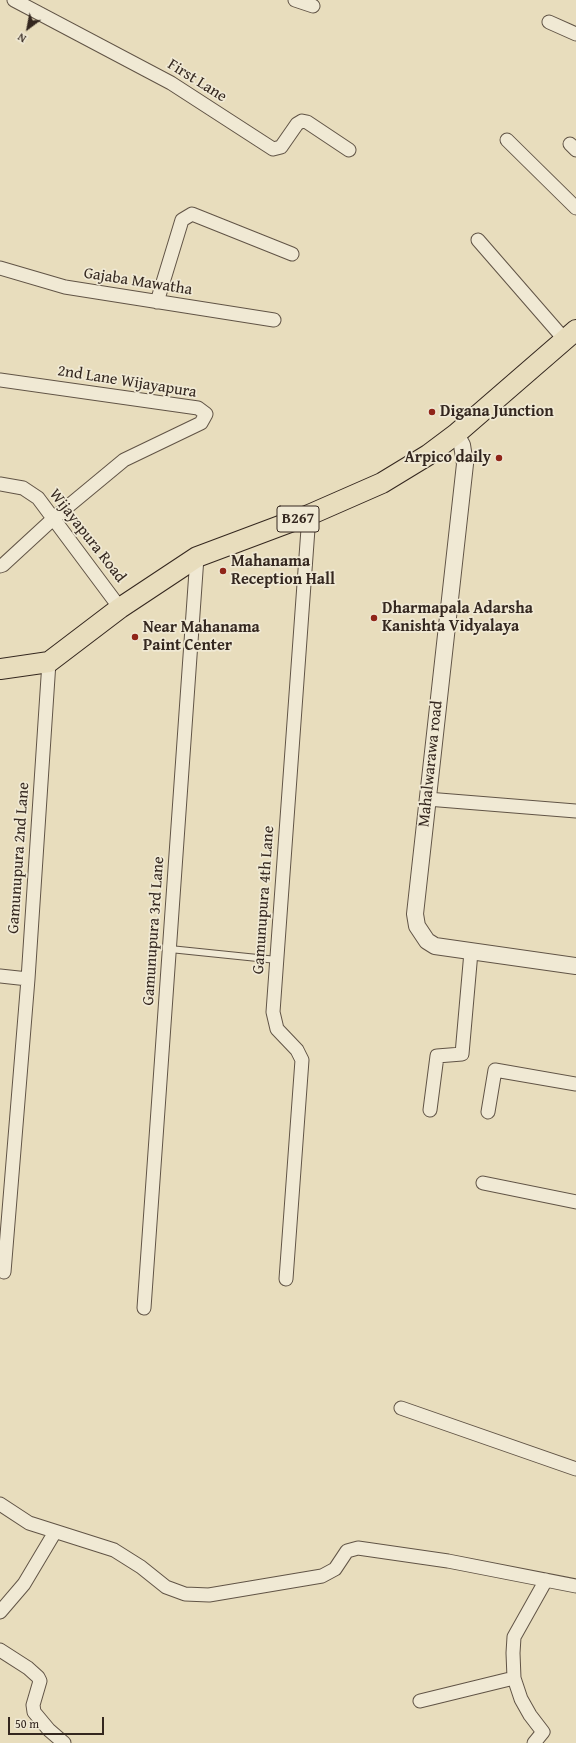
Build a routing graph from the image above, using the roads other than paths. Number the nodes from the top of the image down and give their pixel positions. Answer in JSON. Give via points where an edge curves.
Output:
{"nodes":[{"id":1,"x":14,"y":0,"type":"edge"},
{"id":2,"x":295,"y":0,"type":"edge"},
{"id":3,"x":313,"y":6,"type":"dead end"},
{"id":4,"x":549,"y":22,"type":"dead end"},
{"id":5,"x":576,"y":34,"type":"edge"},
{"id":6,"x":507,"y":140,"type":"dead end"},
{"id":7,"x":348,"y":150,"type":"dead end"},
{"id":8,"x":576,"y":208,"type":"edge"},
{"id":9,"x":478,"y":240,"type":"dead end"},
{"id":10,"x":292,"y":254,"type":"dead end"},
{"id":11,"x":0,"y":268,"type":"edge"},
{"id":12,"x":157,"y":302,"type":"junction"},
{"id":13,"x":274,"y":320,"type":"dead end"},
{"id":14,"x":570,"y":335,"type":"edge"},
{"id":15,"x":0,"y":380,"type":"edge"},
{"id":16,"x":456,"y":434,"type":"junction"},
{"id":17,"x":0,"y":484,"type":"edge"},
{"id":18,"x":310,"y":515,"type":"junction"},
{"id":19,"x":54,"y":518,"type":"junction"},
{"id":20,"x":197,"y":557,"type":"junction"},
{"id":21,"x":0,"y":566,"type":"edge"},
{"id":22,"x":120,"y":608,"type":"junction"},
{"id":23,"x":49,"y":662,"type":"junction"},
{"id":24,"x":0,"y":669,"type":"edge"},
{"id":25,"x":427,"y":799,"type":"junction"},
{"id":26,"x":576,"y":811,"type":"edge"},
{"id":27,"x":170,"y":949,"type":"junction"},
{"id":28,"x":472,"y":952,"type":"junction"},
{"id":29,"x":277,"y":960,"type":"junction"},
{"id":30,"x":576,"y":966,"type":"edge"},
{"id":31,"x":0,"y":976,"type":"edge"},
{"id":32,"x":28,"y":979,"type":"junction"},
{"id":33,"x":576,"y":1084,"type":"edge"},
{"id":34,"x":430,"y":1110,"type":"dead end"},
{"id":35,"x":488,"y":1112,"type":"dead end"},
{"id":36,"x":483,"y":1183,"type":"dead end"},
{"id":37,"x":6,"y":1186,"type":"edge"},
{"id":38,"x":576,"y":1202,"type":"edge"},
{"id":39,"x":4,"y":1272,"type":"dead end"},
{"id":40,"x":286,"y":1279,"type":"dead end"},
{"id":41,"x":144,"y":1308,"type":"dead end"},
{"id":42,"x":401,"y":1408,"type":"dead end"},
{"id":43,"x":576,"y":1469,"type":"edge"},
{"id":44,"x":0,"y":1504,"type":"edge"},
{"id":45,"x":55,"y":1532,"type":"junction"},
{"id":46,"x":546,"y":1580,"type":"junction"},
{"id":47,"x":576,"y":1586,"type":"edge"},
{"id":48,"x":0,"y":1612,"type":"edge"},
{"id":49,"x":0,"y":1650,"type":"edge"},
{"id":50,"x":514,"y":1678,"type":"junction"},
{"id":51,"x":420,"y":1701,"type":"dead end"},
{"id":52,"x":64,"y":1743,"type":"edge"},
{"id":53,"x":534,"y":1743,"type":"edge"}],
"edges":[{"from":1,"to":7,"type":"street","name":"First Lane","via":[[171,83],[273,149],[281,147],[297,124],[302,121]]},
{"from":2,"to":3,"type":"street"},
{"from":4,"to":5,"type":"street"},
{"from":6,"to":8,"type":"street"},
{"from":9,"to":14,"type":"street"},
{"from":10,"to":12,"type":"street","via":[[192,214],[182,220]]},
{"from":11,"to":12,"type":"street","name":"Gajaba Mawatha","via":[[65,287]]},
{"from":12,"to":13,"type":"street","name":"Gajaba Mawatha"},
{"from":14,"to":16,"type":"main road","number":"B267"},
{"from":15,"to":19,"type":"street","name":"2nd Lane Wijayapura","via":[[198,408],[206,414],[201,423],[124,460]]},
{"from":16,"to":18,"type":"main road","number":"B267","via":[[428,455],[382,483]]},
{"from":16,"to":25,"type":"street","name":"Mahalwarawa road","via":[[462,445],[465,464]]},
{"from":17,"to":19,"type":"street","name":"Wijayapura Road","via":[[23,488],[38,498]]},
{"from":18,"to":20,"type":"main road","number":"B267"},
{"from":18,"to":29,"type":"street","name":"Gamunupura 4th Lane"},
{"from":19,"to":21,"type":"street","name":"2nd Lane Wijayapura"},
{"from":19,"to":22,"type":"street","name":"Wijayapura Road"},
{"from":20,"to":22,"type":"main road","number":"B267"},
{"from":20,"to":27,"type":"street","name":"Gamunupura 3rd Lane"},
{"from":22,"to":23,"type":"main road","number":"B267"},
{"from":23,"to":24,"type":"main road","number":"B267"},
{"from":23,"to":32,"type":"street","name":"Gamunupura 2nd Lane"},
{"from":25,"to":26,"type":"street"},
{"from":25,"to":28,"type":"street","name":"Mahalwarawa road","via":[[415,914],[417,926],[426,941],[435,946]]},
{"from":27,"to":29,"type":"lane"},
{"from":27,"to":41,"type":"street","name":"Gamunupura 3rd Lane"},
{"from":28,"to":30,"type":"street","name":"Mahalwarawa road"},
{"from":28,"to":34,"type":"street","via":[[462,1054],[437,1056]]},
{"from":29,"to":40,"type":"street","name":"Gamunupura 4th Lane","via":[[273,1012],[277,1029],[297,1050],[302,1060]]},
{"from":31,"to":32,"type":"street"},
{"from":32,"to":37,"type":"street","name":"Gamunupura 2nd Lane"},
{"from":33,"to":35,"type":"street","via":[[496,1070]]},
{"from":36,"to":38,"type":"street"},
{"from":37,"to":39,"type":"street","name":"Gamunupura 2nd Lane"},
{"from":42,"to":43,"type":"street"},
{"from":44,"to":45,"type":"street","via":[[28,1523]]},
{"from":45,"to":46,"type":"street","via":[[114,1550],[166,1587],[185,1594],[209,1595],[322,1576],[335,1569],[351,1548],[448,1561]]},
{"from":45,"to":48,"type":"street","via":[[24,1584]]},
{"from":46,"to":47,"type":"street"},
{"from":46,"to":50,"type":"street","via":[[514,1637]]},
{"from":49,"to":52,"type":"street","via":[[38,1677],[40,1681],[33,1705],[34,1712]]},
{"from":50,"to":51,"type":"street"},
{"from":50,"to":53,"type":"street","via":[[521,1699],[543,1732]]}]}
